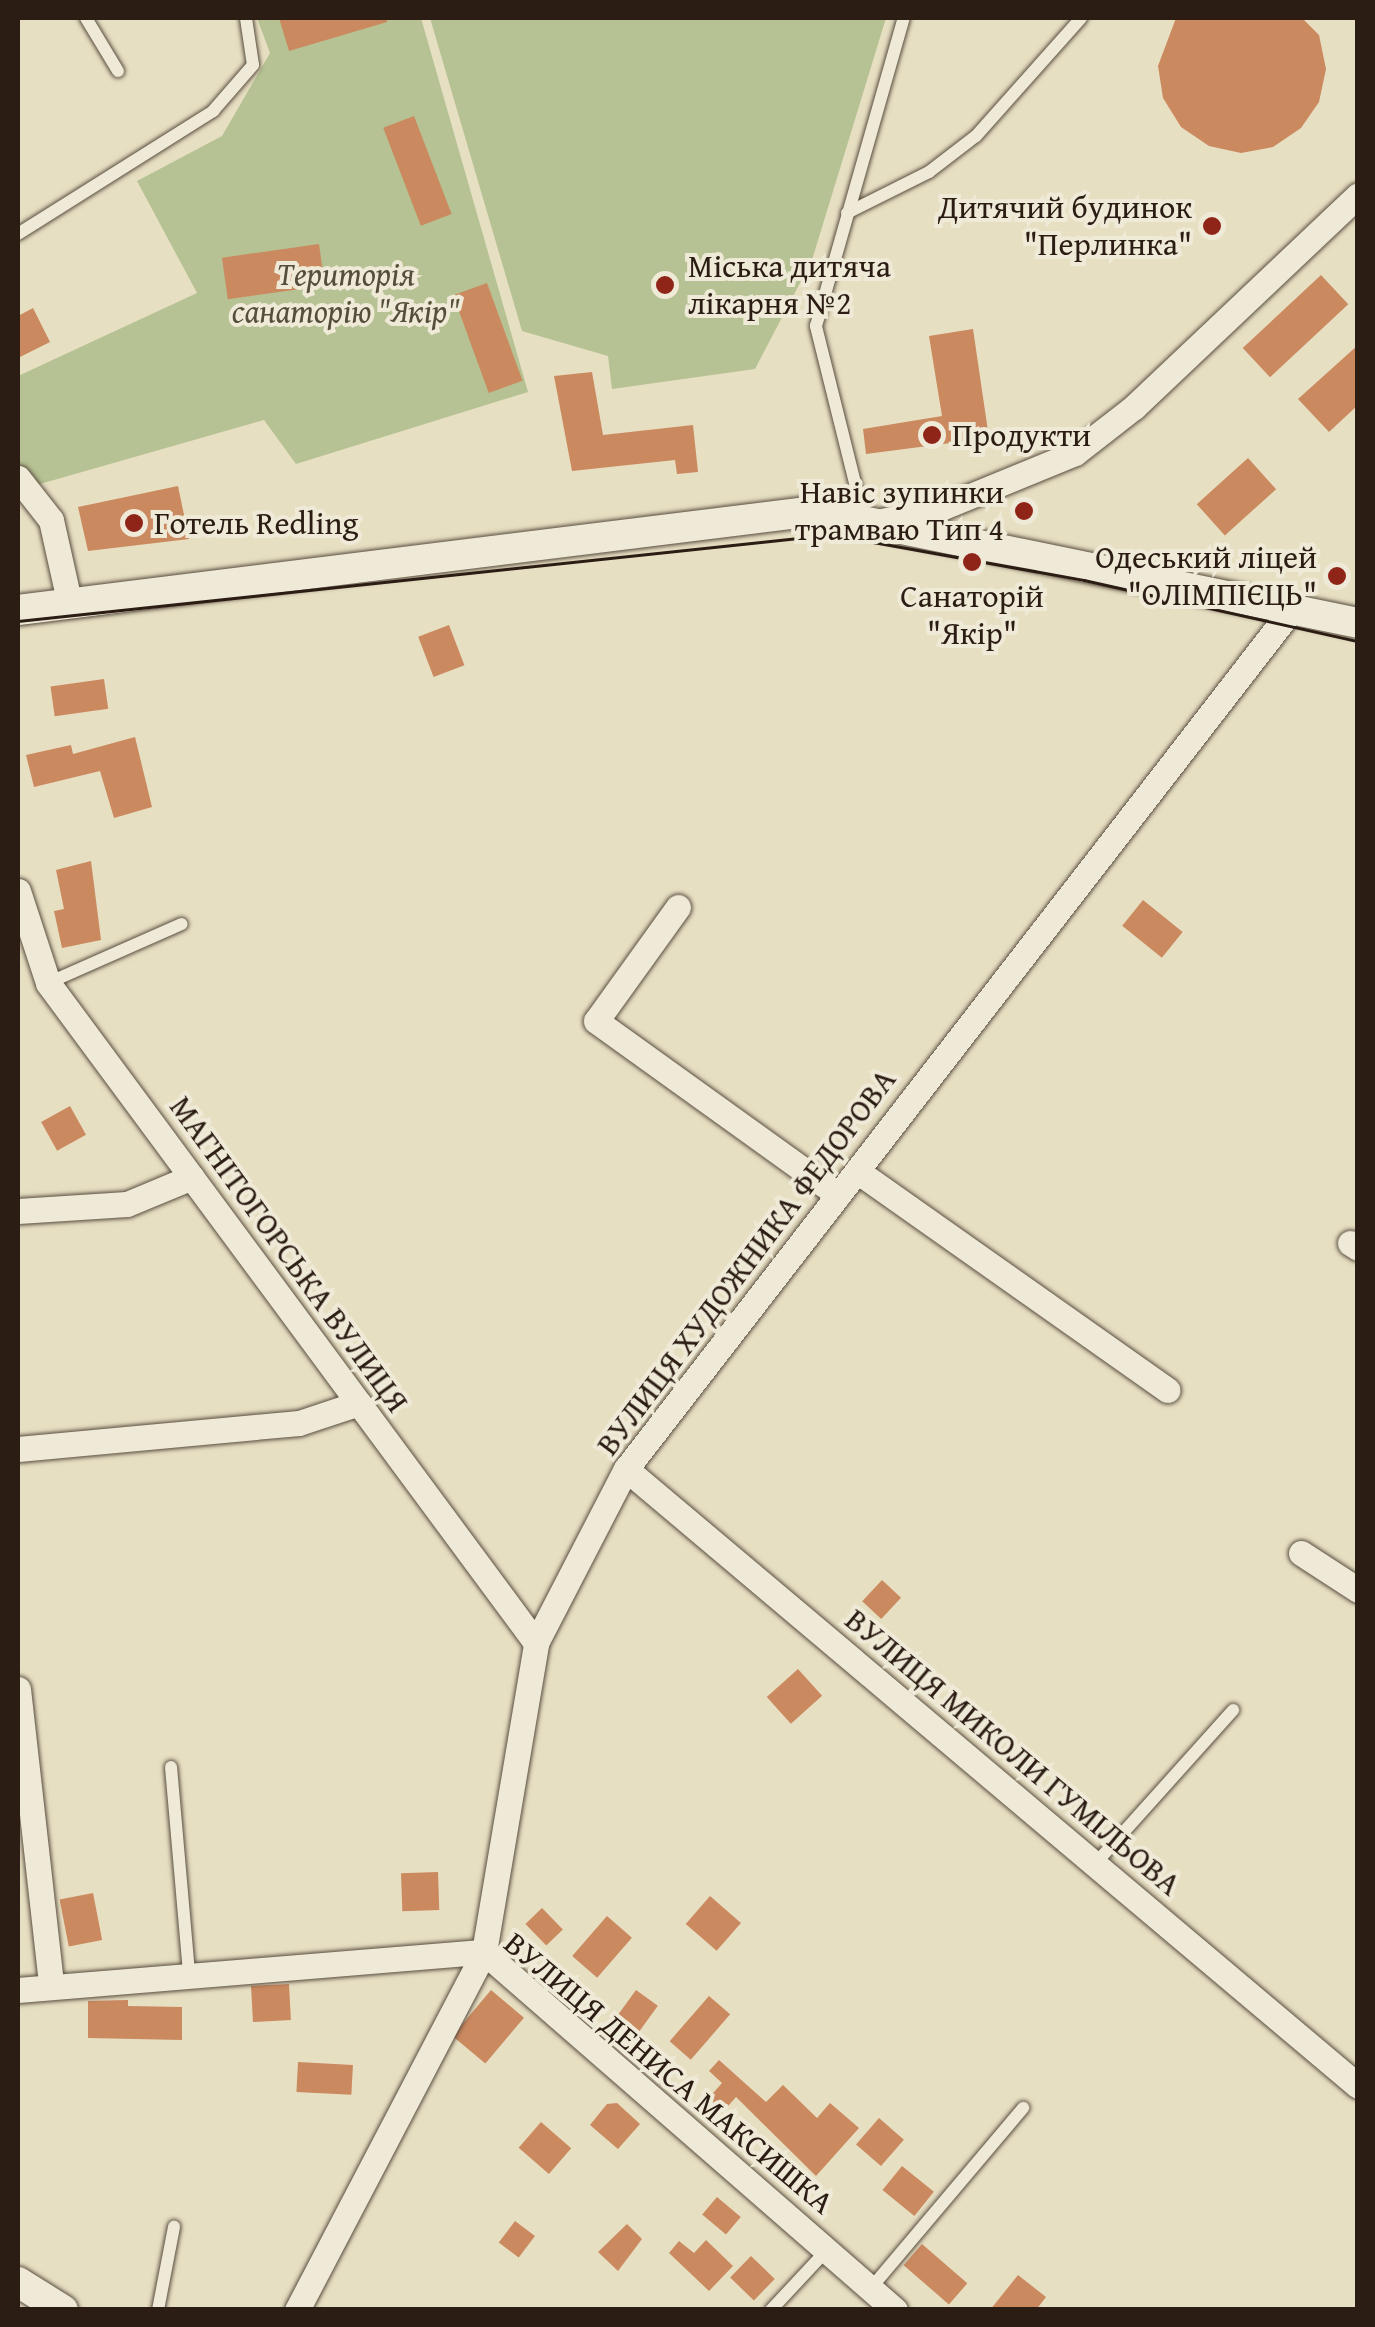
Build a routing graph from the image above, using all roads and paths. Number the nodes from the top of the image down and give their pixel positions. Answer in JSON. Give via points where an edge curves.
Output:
{"nodes":[{"id":1,"x":86,"y":18,"type":"edge"},
{"id":2,"x":246,"y":18,"type":"edge"},
{"id":3,"x":904,"y":18,"type":"edge"},
{"id":4,"x":1081,"y":18,"type":"edge"},
{"id":5,"x":118,"y":71,"type":"dead end"},
{"id":6,"x":1358,"y":195,"type":"edge"},
{"id":7,"x":847,"y":213,"type":"junction"},
{"id":8,"x":18,"y":234,"type":"edge"},
{"id":9,"x":18,"y":478,"type":"edge"},
{"id":10,"x":873,"y":520,"type":"junction"},
{"id":11,"x":70,"y":605,"type":"junction"},
{"id":12,"x":1292,"y":609,"type":"junction"},
{"id":13,"x":18,"y":610,"type":"edge"},
{"id":14,"x":1358,"y":624,"type":"edge"},
{"id":15,"x":18,"y":890,"type":"edge"},
{"id":16,"x":678,"y":906,"type":"dead end"},
{"id":17,"x":182,"y":924,"type":"dead end"},
{"id":18,"x":48,"y":983,"type":"junction"},
{"id":19,"x":856,"y":1171,"type":"junction"},
{"id":20,"x":192,"y":1178,"type":"junction"},
{"id":21,"x":838,"y":1195,"type":"junction"},
{"id":22,"x":18,"y":1211,"type":"edge"},
{"id":23,"x":1167,"y":1390,"type":"dead end"},
{"id":24,"x":358,"y":1403,"type":"junction"},
{"id":25,"x":18,"y":1448,"type":"edge"},
{"id":26,"x":626,"y":1469,"type":"junction"},
{"id":27,"x":1301,"y":1553,"type":"dead end"},
{"id":28,"x":1358,"y":1590,"type":"edge"},
{"id":29,"x":536,"y":1643,"type":"junction"},
{"id":30,"x":18,"y":1689,"type":"edge"},
{"id":31,"x":1233,"y":1710,"type":"dead end"},
{"id":32,"x":172,"y":1768,"type":"dead end"},
{"id":33,"x":1094,"y":1864,"type":"junction"},
{"id":34,"x":484,"y":1952,"type":"junction"},
{"id":35,"x":189,"y":1974,"type":"junction"},
{"id":36,"x":51,"y":1984,"type":"junction"},
{"id":37,"x":18,"y":1990,"type":"edge"},
{"id":38,"x":1358,"y":2086,"type":"edge"},
{"id":39,"x":1023,"y":2108,"type":"dead end"},
{"id":40,"x":174,"y":2227,"type":"dead end"},
{"id":41,"x":827,"y":2250,"type":"junction"},
{"id":42,"x":18,"y":2282,"type":"edge"},
{"id":43,"x":871,"y":2288,"type":"junction"},
{"id":44,"x":64,"y":2310,"type":"edge"},
{"id":45,"x":158,"y":2310,"type":"edge"},
{"id":46,"x":297,"y":2310,"type":"edge"},
{"id":47,"x":772,"y":2310,"type":"edge"},
{"id":48,"x":895,"y":2310,"type":"edge"}],
"edges":[{"from":1,"to":5,"type":"lane"},
{"from":2,"to":8,"type":"lane","via":[[254,65],[213,112]]},
{"from":3,"to":7,"type":"lane"},
{"from":4,"to":7,"type":"lane","via":[[976,136],[929,172]]},
{"from":6,"to":10,"type":"street","via":[[1134,407],[1075,453],[941,508]]},
{"from":7,"to":10,"type":"lane","via":[[816,326]]},
{"from":9,"to":11,"type":"street","via":[[51,520]]},
{"from":10,"to":11,"type":"street","via":[[814,511]]},
{"from":10,"to":12,"type":"street"},
{"from":11,"to":13,"type":"street"},
{"from":12,"to":14,"type":"street"},
{"from":12,"to":19,"type":"street","name":"ВУЛИЦЯ ХУДОЖНИКА ФЕДОРОВА"},
{"from":15,"to":18,"type":"street","name":"МАГНІТОГОРСЬКА ВУЛИЦЯ"},
{"from":16,"to":21,"type":"street","via":[[596,1022]]},
{"from":17,"to":18,"type":"lane"},
{"from":18,"to":20,"type":"street","name":"МАГНІТОГОРСЬКА ВУЛИЦЯ"},
{"from":19,"to":21,"type":"street","name":"ВУЛИЦЯ ХУДОЖНИКА ФЕДОРОВА"},
{"from":19,"to":23,"type":"street"},
{"from":20,"to":22,"type":"street","via":[[127,1204]]},
{"from":20,"to":24,"type":"street","name":"МАГНІТОГОРСЬКА ВУЛИЦЯ"},
{"from":21,"to":26,"type":"street","name":"ВУЛИЦЯ ХУДОЖНИКА ФЕДОРОВА"},
{"from":24,"to":25,"type":"street","via":[[299,1423]]},
{"from":24,"to":29,"type":"street","name":"МАГНІТОГОРСЬКА ВУЛИЦЯ"},
{"from":26,"to":29,"type":"street","name":"ВУЛИЦЯ ХУДОЖНИКА ФЕДОРОВА"},
{"from":26,"to":33,"type":"street","name":"ВУЛИЦЯ МИКОЛИ ГУМІЛЬОВА"},
{"from":27,"to":28,"type":"street"},
{"from":29,"to":34,"type":"street","name":"ВУЛИЦЯ ХУДОЖНИКА ФЕДОРОВА"},
{"from":30,"to":36,"type":"street"},
{"from":31,"to":33,"type":"lane"},
{"from":32,"to":35,"type":"lane"},
{"from":33,"to":38,"type":"street","name":"ВУЛИЦЯ МИКОЛИ ГУМІЛЬОВА"},
{"from":34,"to":35,"type":"street","name":"ВУЛИЦЯ ДЕНИСА МАКСИШКА"},
{"from":34,"to":41,"type":"street","name":"ВУЛИЦЯ ДЕНИСА МАКСИШКА"},
{"from":34,"to":46,"type":"street","name":"ВУЛИЦЯ ХУДОЖНИКА ФЕДОРОВА"},
{"from":35,"to":36,"type":"street","name":"ВУЛИЦЯ ДЕНИСА МАКСИШКА"},
{"from":36,"to":37,"type":"street","name":"ВУЛИЦЯ ДЕНИСА МАКСИШКА"},
{"from":39,"to":43,"type":"lane"},
{"from":40,"to":45,"type":"lane"},
{"from":41,"to":43,"type":"street","name":"ВУЛИЦЯ ДЕНИСА МАКСИШКА"},
{"from":41,"to":47,"type":"lane"},
{"from":42,"to":44,"type":"street"},
{"from":43,"to":48,"type":"street","name":"ВУЛИЦЯ ДЕНИСА МАКСИШКА"}]}
